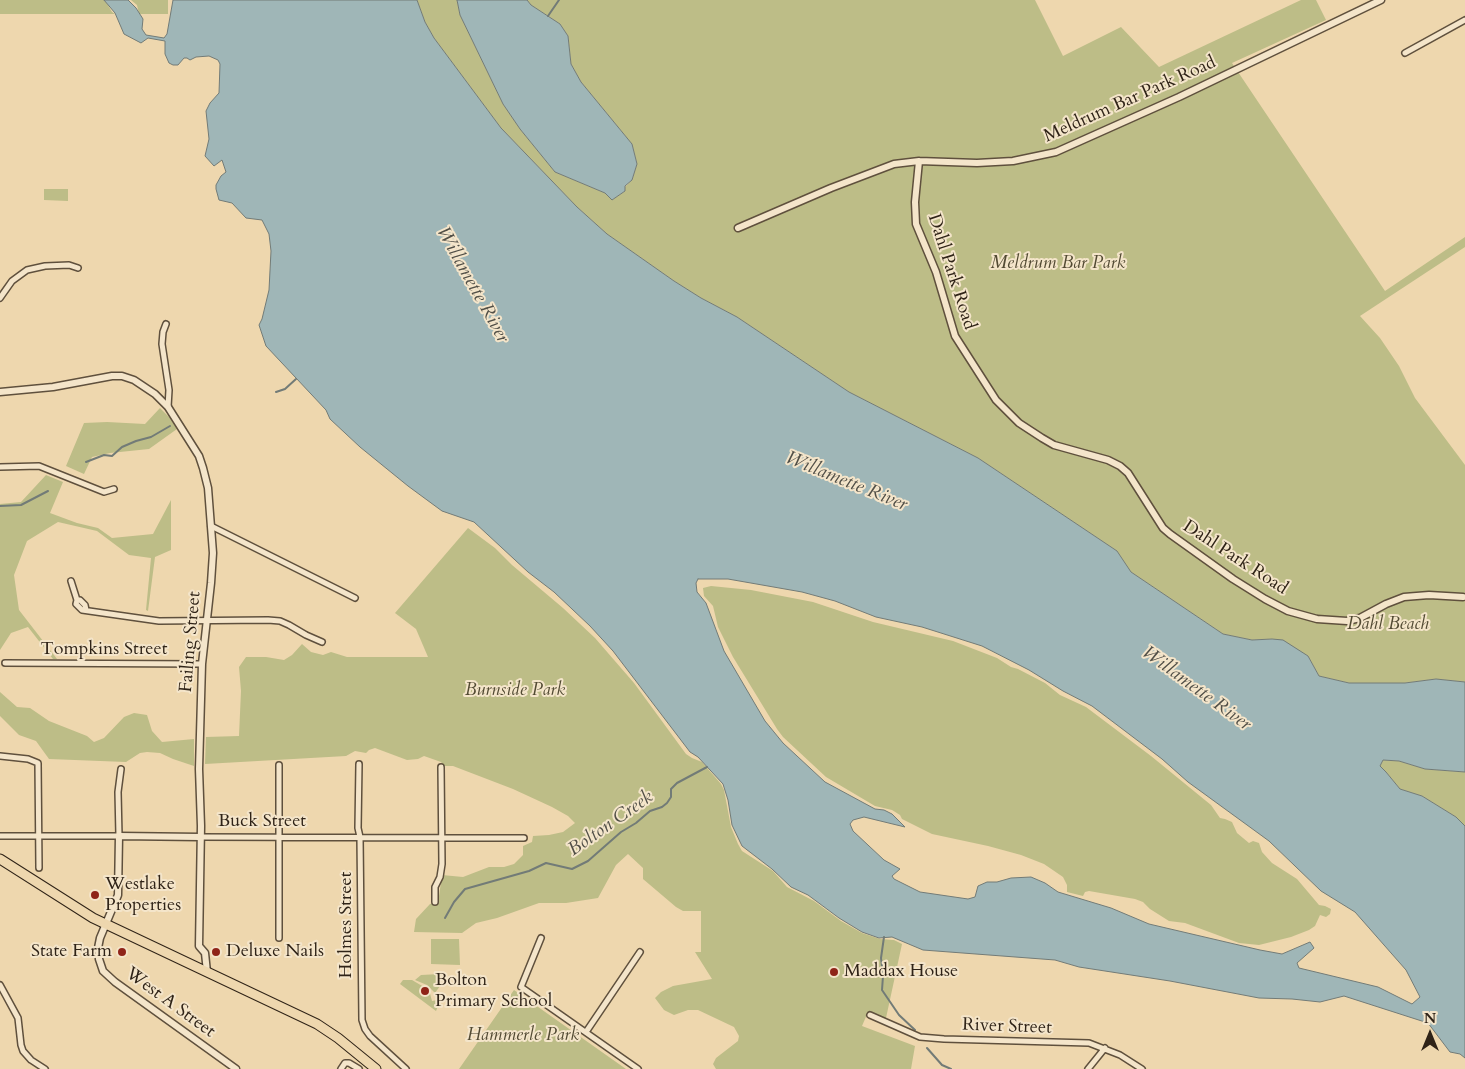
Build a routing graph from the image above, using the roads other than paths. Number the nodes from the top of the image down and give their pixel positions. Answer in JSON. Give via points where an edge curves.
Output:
{"nodes":[{"id":1,"x":1381,"y":0,"type":"edge"},
{"id":2,"x":1465,"y":20,"type":"edge"},
{"id":3,"x":1405,"y":53,"type":"dead end"},
{"id":4,"x":919,"y":161,"type":"junction"},
{"id":5,"x":738,"y":228,"type":"dead end"},
{"id":6,"x":78,"y":268,"type":"dead end"},
{"id":7,"x":0,"y":298,"type":"edge"},
{"id":8,"x":166,"y":324,"type":"dead end"},
{"id":9,"x":0,"y":392,"type":"edge"},
{"id":10,"x":168,"y":407,"type":"junction"},
{"id":11,"x":0,"y":467,"type":"edge"},
{"id":12,"x":114,"y":489,"type":"dead end"},
{"id":13,"x":212,"y":526,"type":"junction"},
{"id":14,"x":71,"y":581,"type":"dead end"},
{"id":15,"x":1462,"y":597,"type":"dead end"},
{"id":16,"x":355,"y":598,"type":"dead end"},
{"id":17,"x":207,"y":620,"type":"junction"},
{"id":18,"x":322,"y":642,"type":"dead end"},
{"id":19,"x":6,"y":663,"type":"dead end"},
{"id":20,"x":202,"y":664,"type":"junction"},
{"id":21,"x":0,"y":756,"type":"edge"},
{"id":22,"x":360,"y":764,"type":"dead end"},
{"id":23,"x":279,"y":765,"type":"dead end"},
{"id":24,"x":441,"y":767,"type":"dead end"},
{"id":25,"x":121,"y":769,"type":"dead end"},
{"id":26,"x":0,"y":836,"type":"edge"},
{"id":27,"x":39,"y":836,"type":"junction"},
{"id":28,"x":119,"y":836,"type":"junction"},
{"id":29,"x":200,"y":836,"type":"junction"},
{"id":30,"x":280,"y":837,"type":"junction"},
{"id":31,"x":360,"y":837,"type":"junction"},
{"id":32,"x":442,"y":838,"type":"junction"},
{"id":33,"x":524,"y":838,"type":"dead end"},
{"id":34,"x":0,"y":859,"type":"edge"},
{"id":35,"x":39,"y":868,"type":"dead end"},
{"id":36,"x":435,"y":902,"type":"dead end"},
{"id":37,"x":107,"y":925,"type":"junction"},
{"id":38,"x":279,"y":938,"type":"dead end"},
{"id":39,"x":542,"y":938,"type":"dead end"},
{"id":40,"x":640,"y":952,"type":"dead end"},
{"id":41,"x":207,"y":972,"type":"junction"},
{"id":42,"x":0,"y":984,"type":"edge"},
{"id":43,"x":870,"y":1015,"type":"dead end"},
{"id":44,"x":586,"y":1032,"type":"junction"},
{"id":45,"x":1105,"y":1048,"type":"junction"},
{"id":46,"x":45,"y":1069,"type":"edge"},
{"id":47,"x":236,"y":1069,"type":"edge"},
{"id":48,"x":341,"y":1069,"type":"edge"},
{"id":49,"x":359,"y":1069,"type":"edge"},
{"id":50,"x":376,"y":1069,"type":"edge"},
{"id":51,"x":406,"y":1069,"type":"edge"},
{"id":52,"x":638,"y":1069,"type":"edge"},
{"id":53,"x":1088,"y":1069,"type":"edge"},
{"id":54,"x":1142,"y":1069,"type":"edge"}],
"edges":[{"from":1,"to":4,"type":"street","name":"Meldrum Bar Park Road","via":[[1180,97],[1056,152],[1013,161]]},
{"from":2,"to":3,"type":"street"},
{"from":4,"to":5,"type":"street","name":"Meldrum Bar Park Road","via":[[874,171]]},
{"from":4,"to":15,"type":"street","name":"Dahl Park Road","via":[[916,224],[936,272],[955,336],[996,400],[1018,423],[1054,445],[1120,466],[1128,473],[1163,528],[1233,579],[1288,611],[1317,619],[1347,621],[1404,597]]},
{"from":6,"to":7,"type":"street","via":[[69,265],[27,270],[12,281]]},
{"from":8,"to":10,"type":"street","name":"Failing Street","via":[[162,344]]},
{"from":9,"to":10,"type":"street","via":[[117,376],[140,384]]},
{"from":10,"to":13,"type":"street","name":"Failing Street","via":[[203,468]]},
{"from":11,"to":12,"type":"street","via":[[39,466],[104,492]]},
{"from":13,"to":16,"type":"street"},
{"from":13,"to":17,"type":"street","name":"Failing Street","via":[[213,568]]},
{"from":14,"to":17,"type":"street","via":[[77,600],[85,605],[86,610],[96,613],[159,621]]},
{"from":17,"to":18,"type":"street","via":[[280,621]]},
{"from":17,"to":20,"type":"street","name":"Failing Street"},
{"from":19,"to":20,"type":"street","name":"Tompkins Street"},
{"from":20,"to":29,"type":"street","name":"Failing Street"},
{"from":21,"to":27,"type":"street","via":[[38,763]]},
{"from":22,"to":31,"type":"street","name":"Holmes Street"},
{"from":23,"to":30,"type":"street"},
{"from":24,"to":32,"type":"street"},
{"from":25,"to":28,"type":"street"},
{"from":26,"to":27,"type":"street","name":"Buck Street"},
{"from":27,"to":28,"type":"street","name":"Buck Street"},
{"from":27,"to":35,"type":"street"},
{"from":28,"to":29,"type":"street","name":"Buck Street"},
{"from":28,"to":37,"type":"street","name":"West A Street","via":[[118,895]]},
{"from":29,"to":30,"type":"street","name":"Buck Street"},
{"from":29,"to":41,"type":"street","name":"Failing Street","via":[[199,946],[205,953]]},
{"from":30,"to":31,"type":"street","name":"Buck Street"},
{"from":30,"to":38,"type":"street"},
{"from":31,"to":32,"type":"street","name":"Buck Street"},
{"from":31,"to":51,"type":"street","name":"Holmes Street","via":[[363,1025],[370,1036]]},
{"from":32,"to":33,"type":"street","name":"Buck Street"},
{"from":32,"to":36,"type":"street","via":[[442,864]]},
{"from":34,"to":37,"type":"main road"},
{"from":37,"to":41,"type":"main road"},
{"from":37,"to":47,"type":"street","name":"West A Street","via":[[98,948],[101,966],[108,976]]},
{"from":39,"to":44,"type":"street","via":[[520,987]]},
{"from":40,"to":44,"type":"street"},
{"from":41,"to":50,"type":"main road","via":[[317,1024]]},
{"from":42,"to":46,"type":"street","via":[[18,1018],[23,1051]]},
{"from":43,"to":45,"type":"street","name":"River Street","via":[[920,1037],[1089,1043]]},
{"from":44,"to":52,"type":"street"},
{"from":45,"to":53,"type":"street"},
{"from":45,"to":54,"type":"street","name":"River Street"},
{"from":48,"to":49,"type":"street","via":[[349,1063]]}]}
